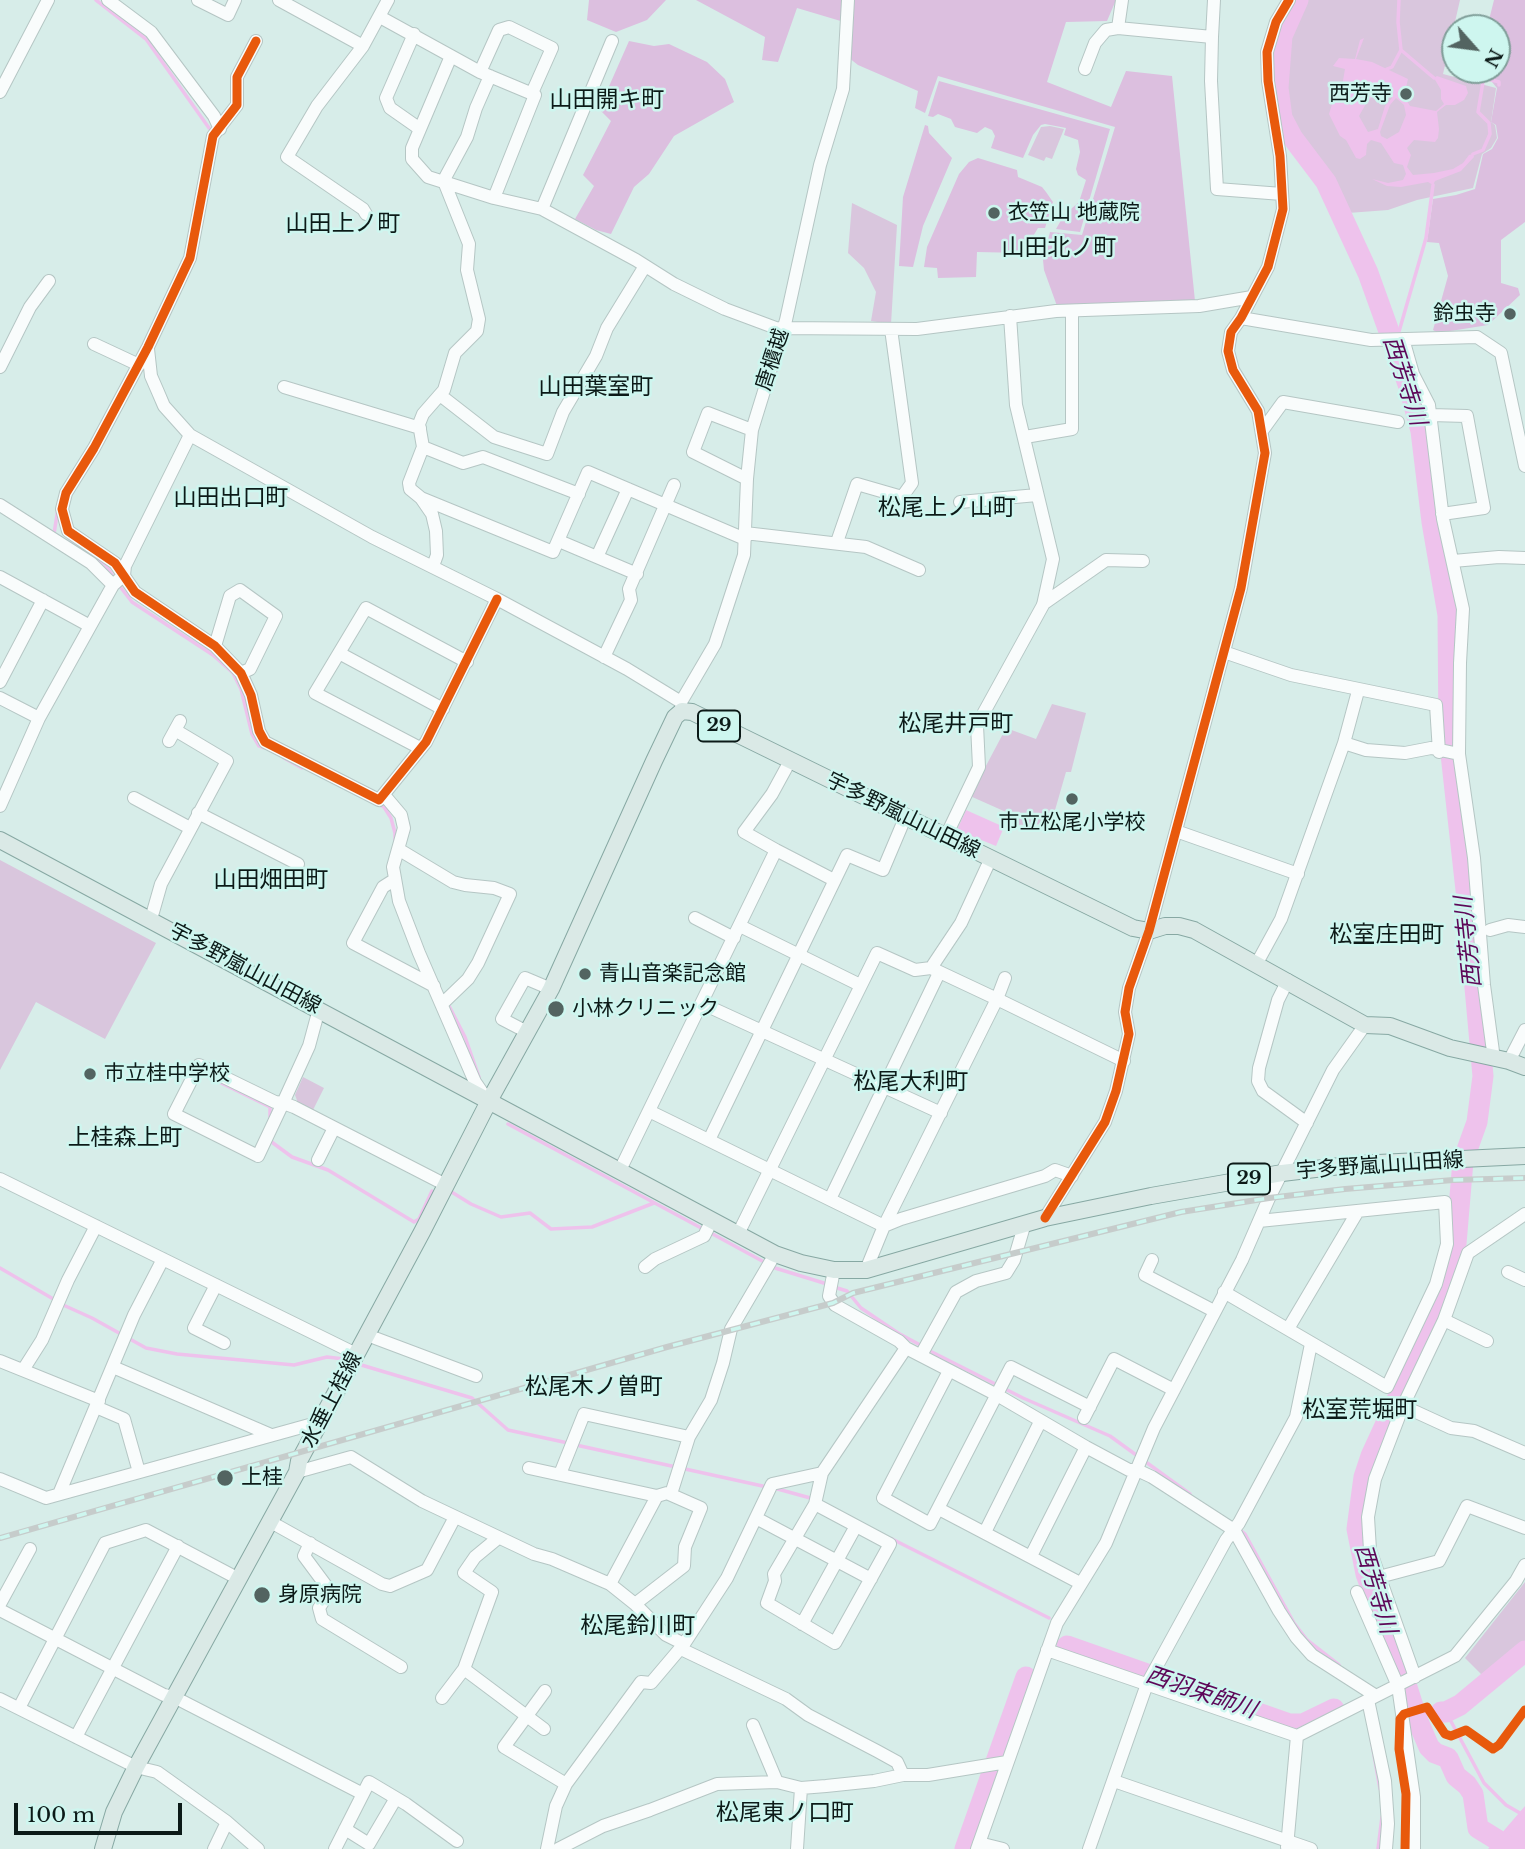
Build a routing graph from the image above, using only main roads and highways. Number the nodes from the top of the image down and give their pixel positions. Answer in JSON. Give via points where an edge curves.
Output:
{"nodes":[{"id":1,"x":0,"y":839,"type":"edge"},
{"id":2,"x":1525,"y":1067,"type":"edge"},
{"id":3,"x":489,"y":1101,"type":"junction"},
{"id":4,"x":1525,"y":1156,"type":"edge"},
{"id":5,"x":103,"y":1849,"type":"edge"}],
"edges":[{"from":1,"to":3,"type":"main road","name":"宇多野嵐山山田線","number":"29"},
{"from":2,"to":3,"type":"main road","name":"宇多野嵐山山田線","number":"29","via":[[1450,1048],[1390,1026],[1365,1025],[1195,930],[1133,928],[681,706],[551,989]]},
{"from":3,"to":4,"type":"main road","name":"宇多野嵐山山田線","number":"29","via":[[738,1234],[770,1261],[834,1270],[866,1269],[1045,1218],[1282,1173],[1357,1164]]},
{"from":3,"to":5,"type":"main road","name":"水垂上桂線","via":[[297,1472],[136,1767],[114,1812]]}]}
